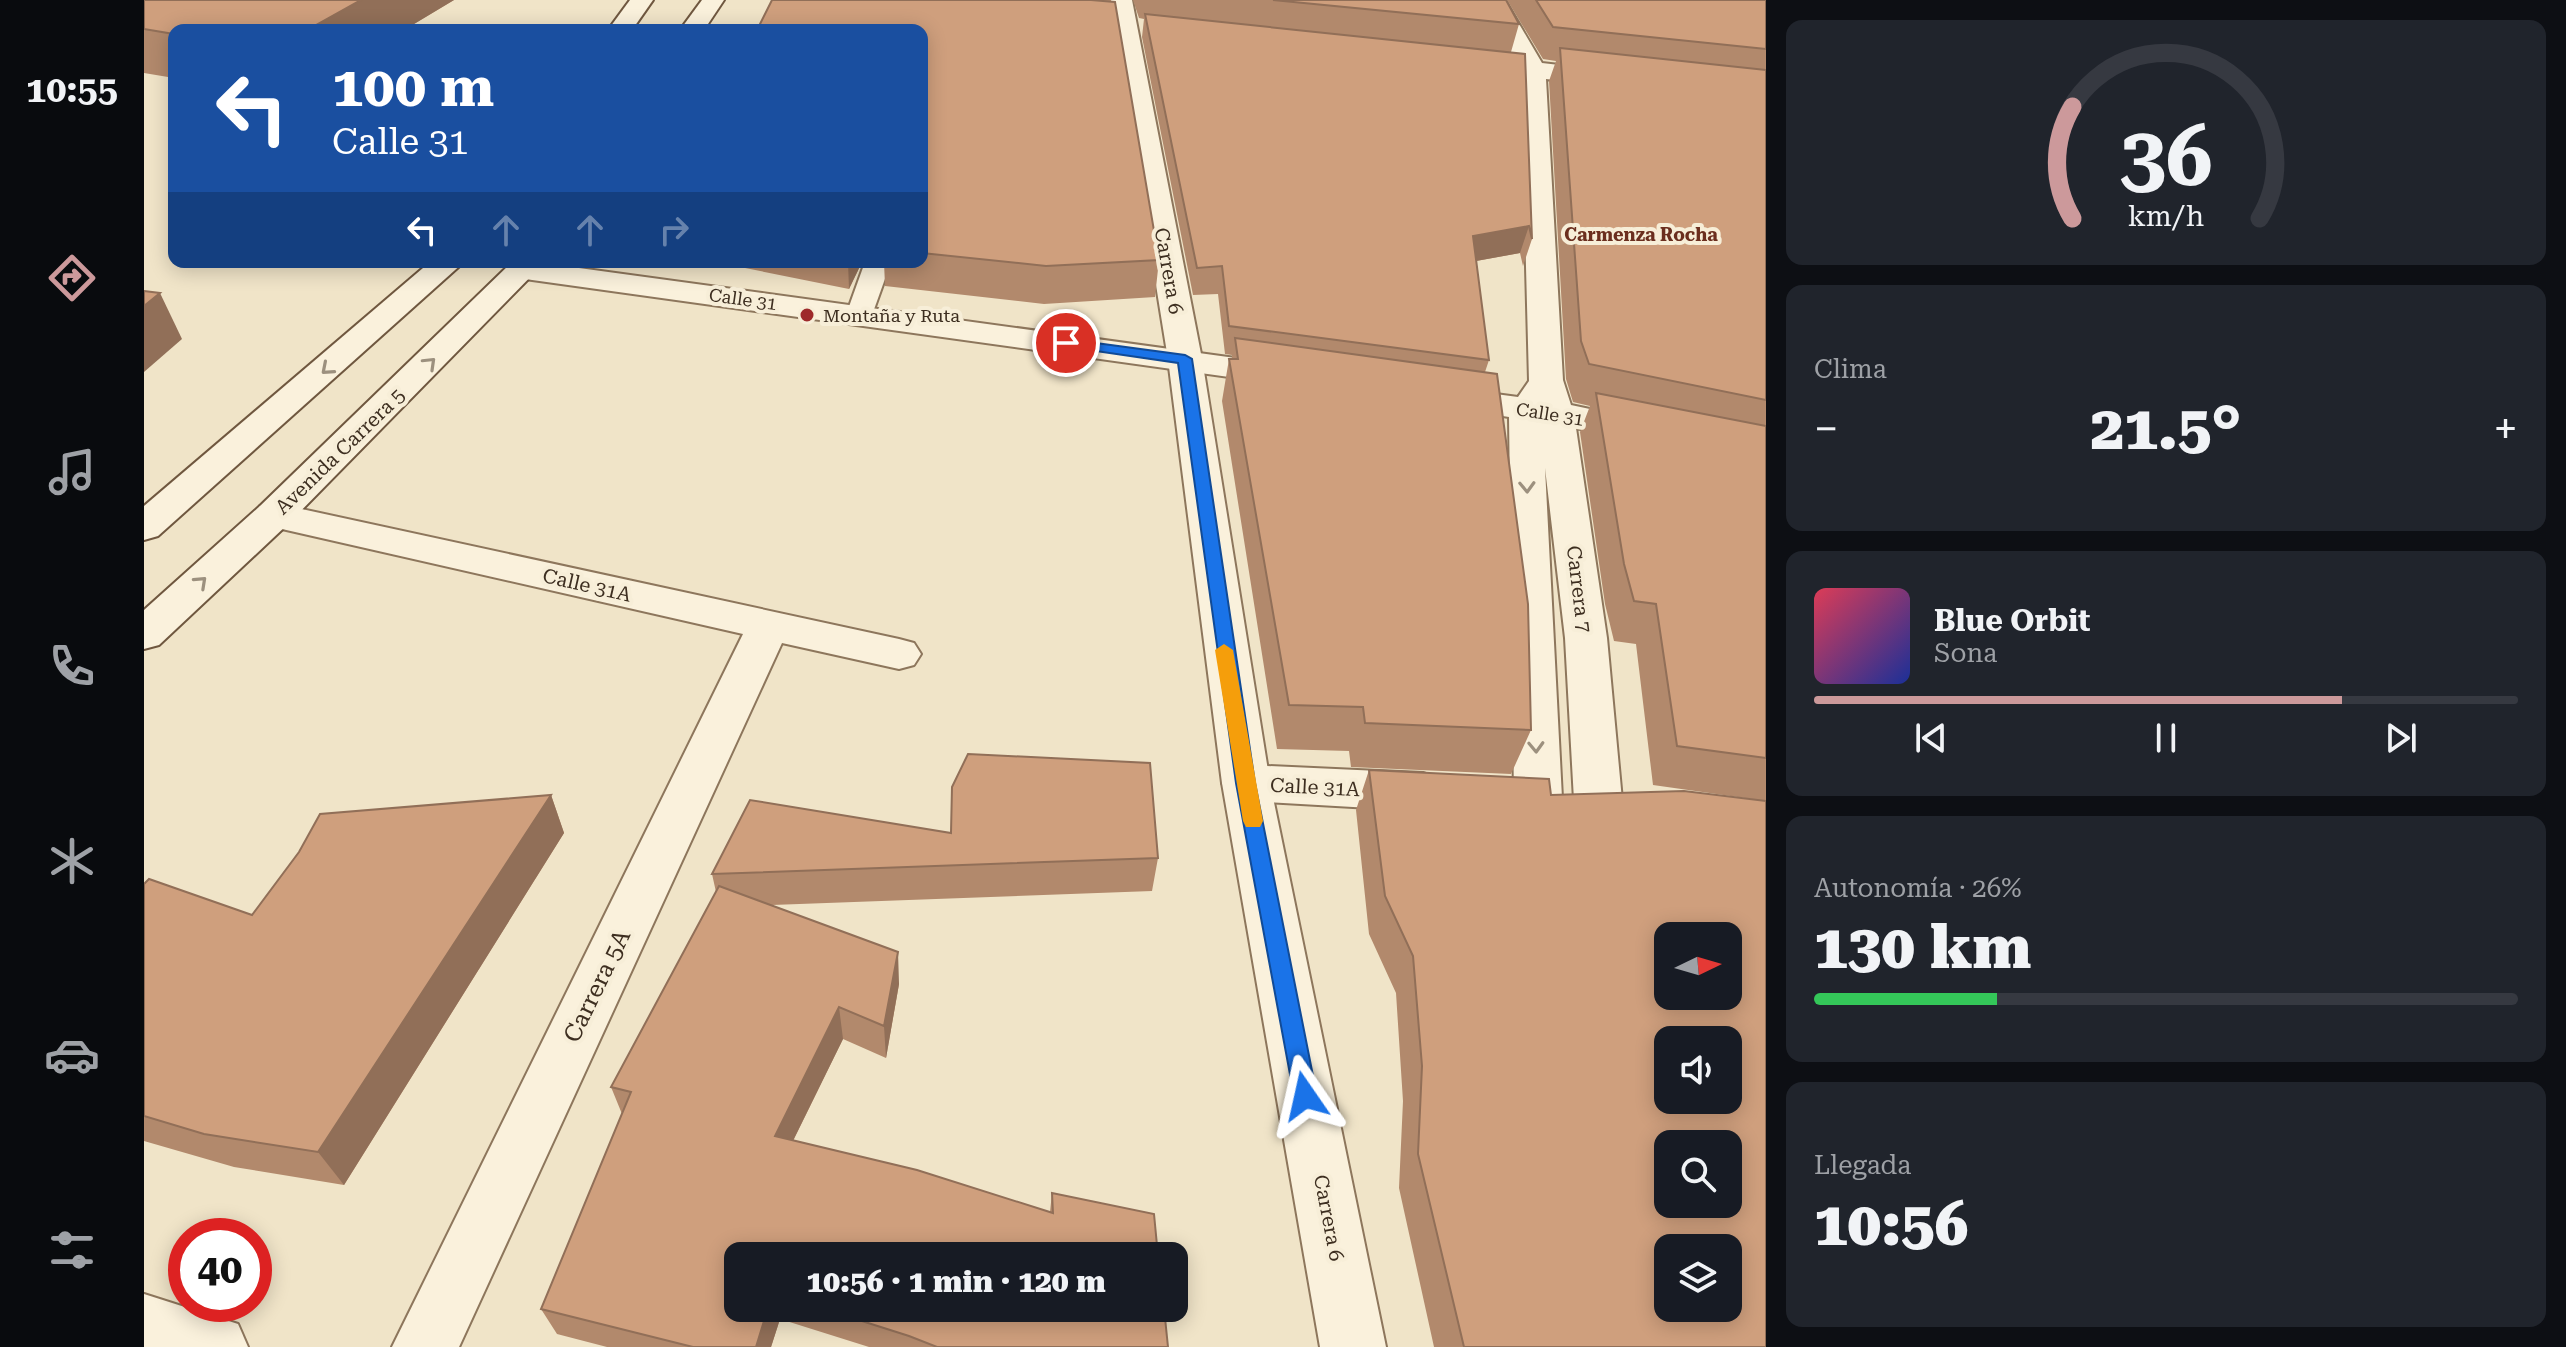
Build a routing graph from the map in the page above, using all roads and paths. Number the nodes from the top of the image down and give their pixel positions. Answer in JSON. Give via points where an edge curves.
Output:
{"nodes":[{"id":1,"x":642,"y":0,"type":"edge"},
{"id":2,"x":713,"y":0,"type":"edge"},
{"id":3,"x":1494,"y":0,"type":"edge"},
{"id":4,"x":1124,"y":19,"type":"edge"},
{"id":5,"x":624,"y":24,"type":"edge"},
{"id":6,"x":696,"y":24,"type":"edge"},
{"id":7,"x":1439,"y":59,"type":"edge"},
{"id":8,"x":1533,"y":70,"type":"junction"},
{"id":9,"x":1635,"y":81,"type":"edge"},
{"id":10,"x":442,"y":268,"type":"edge"},
{"id":11,"x":526,"y":268,"type":"edge"},
{"id":12,"x":542,"y":268,"type":"edge"},
{"id":13,"x":876,"y":268,"type":"edge"},
{"id":14,"x":859,"y":315,"type":"junction"},
{"id":15,"x":1185,"y":359,"type":"junction"},
{"id":16,"x":1324,"y":380,"type":"edge"},
{"id":17,"x":1417,"y":394,"type":"edge"},
{"id":18,"x":1543,"y":401,"type":"junction"},
{"id":19,"x":1676,"y":437,"type":"edge"},
{"id":20,"x":274,"y":515,"type":"junction"},
{"id":21,"x":144,"y":527,"type":"edge"},
{"id":22,"x":769,"y":625,"type":"junction"},
{"id":23,"x":144,"y":634,"type":"edge"},
{"id":24,"x":899,"y":654,"type":"dead end"},
{"id":25,"x":1246,"y":783,"type":"junction"},
{"id":26,"x":1538,"y":798,"type":"junction"},
{"id":27,"x":1598,"y":800,"type":"junction"},
{"id":28,"x":1644,"y":806,"type":"edge"},
{"id":29,"x":144,"y":1326,"type":"edge"},
{"id":30,"x":215,"y":1347,"type":"edge"},
{"id":31,"x":425,"y":1347,"type":"edge"},
{"id":32,"x":1353,"y":1347,"type":"edge"}],
"edges":[{"from":1,"to":5,"type":"street"},
{"from":2,"to":6,"type":"street"},
{"from":3,"to":8,"type":"street","name":"Carrera 7"},
{"from":4,"to":15,"type":"street","name":"Carrera 6"},
{"from":7,"to":8,"type":"street"},
{"from":8,"to":9,"type":"street"},
{"from":8,"to":18,"type":"street","name":"Carrera 7"},
{"from":10,"to":21,"type":"street","one_way":true},
{"from":20,"to":11,"type":"street","name":"Avenida Carrera 5","one_way":true},
{"from":12,"to":14,"type":"street","name":"Calle 31"},
{"from":13,"to":14,"type":"lane"},
{"from":14,"to":15,"type":"street","name":"Calle 31"},
{"from":15,"to":16,"type":"street","name":"Calle 31"},
{"from":15,"to":25,"type":"street","name":"Carrera 6"},
{"from":17,"to":18,"type":"street","name":"Calle 31"},
{"from":18,"to":19,"type":"street","name":"Calle 31"},
{"from":18,"to":26,"type":"street","name":"Carrera 7","one_way":true,"via":[[1525,460]]},
{"from":18,"to":27,"type":"street","name":"Carrera 7","via":[[1586,638]]},
{"from":20,"to":22,"type":"street","name":"Calle 31A"},
{"from":23,"to":20,"type":"street","name":"Avenida Carrera 5","one_way":true},
{"from":22,"to":24,"type":"street","name":"Calle 31A"},
{"from":22,"to":31,"type":"street","name":"Carrera 5A"},
{"from":25,"to":26,"type":"street","name":"Calle 31A"},
{"from":25,"to":32,"type":"street","name":"Carrera 6"},
{"from":26,"to":27,"type":"street","name":"Calle 31A"},
{"from":27,"to":28,"type":"street","name":"Calle 31A"},
{"from":29,"to":30,"type":"street"}]}
